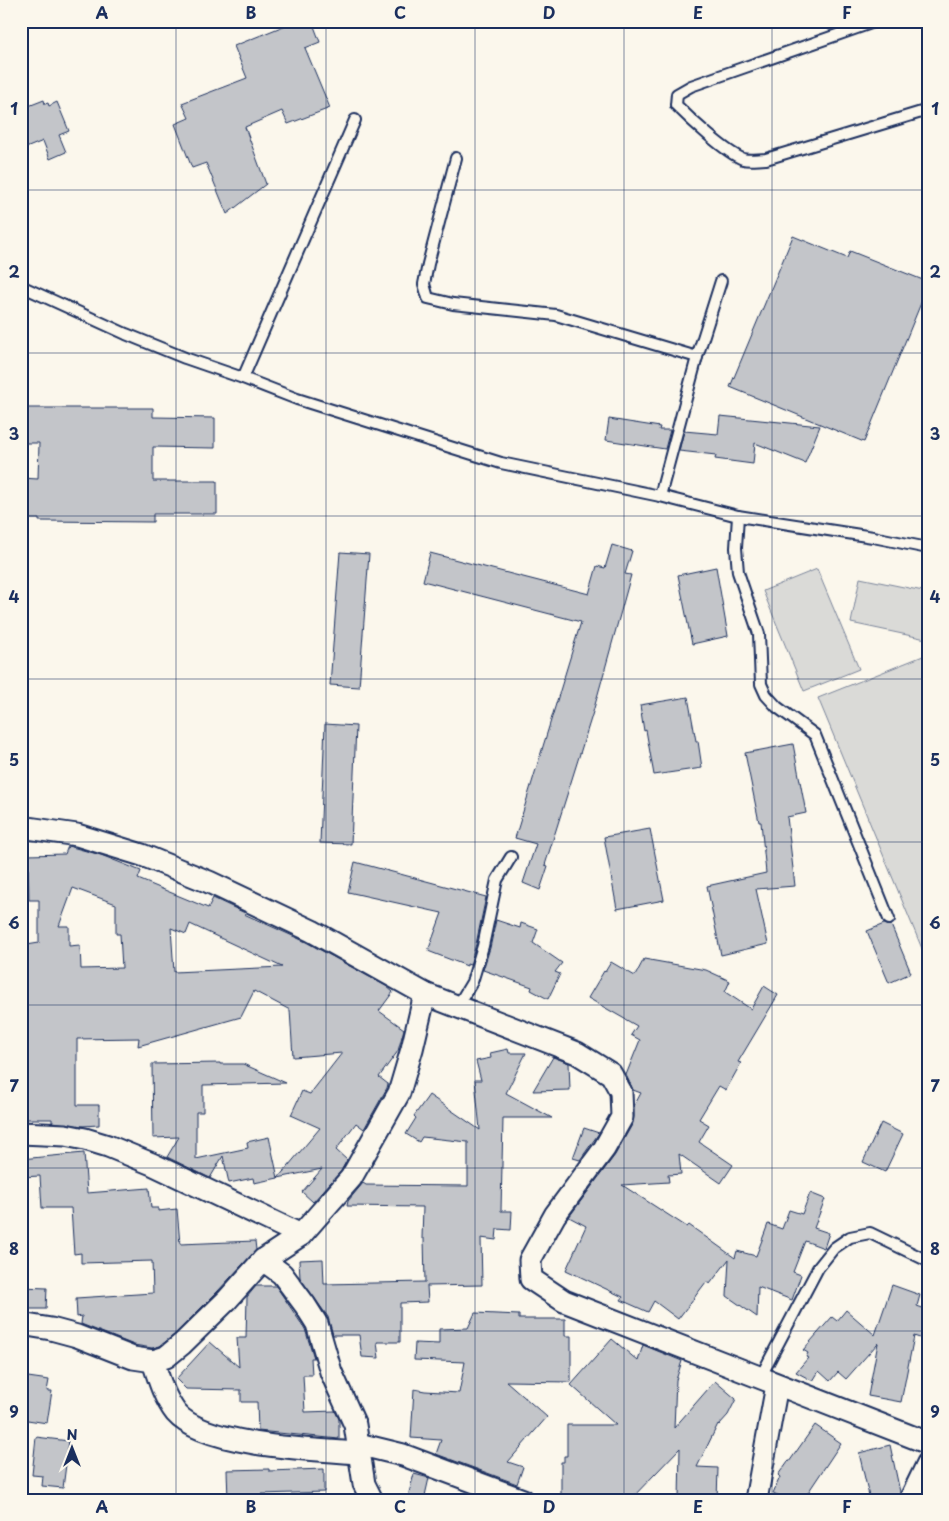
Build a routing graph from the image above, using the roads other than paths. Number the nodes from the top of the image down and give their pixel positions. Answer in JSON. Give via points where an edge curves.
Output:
{"nodes":[{"id":1,"x":877,"y":21,"type":"edge"},
{"id":2,"x":928,"y":110,"type":"edge"},
{"id":3,"x":355,"y":120,"type":"dead end"},
{"id":4,"x":456,"y":158,"type":"dead end"},
{"id":5,"x":721,"y":281,"type":"dead end"},
{"id":6,"x":21,"y":286,"type":"edge"},
{"id":7,"x":697,"y":357,"type":"junction"},
{"id":8,"x":243,"y":378,"type":"junction"},
{"id":9,"x":660,"y":496,"type":"junction"},
{"id":10,"x":738,"y":516,"type":"junction"},
{"id":11,"x":928,"y":548,"type":"edge"},
{"id":12,"x":21,"y":827,"type":"edge"},
{"id":13,"x":512,"y":857,"type":"dead end"},
{"id":14,"x":889,"y":919,"type":"dead end"},
{"id":15,"x":424,"y":994,"type":"junction"},
{"id":16,"x":457,"y":1007,"type":"junction"},
{"id":17,"x":21,"y":1133,"type":"edge"},
{"id":18,"x":301,"y":1235,"type":"junction"},
{"id":19,"x":263,"y":1260,"type":"junction"},
{"id":20,"x":928,"y":1261,"type":"edge"},
{"id":21,"x":21,"y":1324,"type":"edge"},
{"id":22,"x":154,"y":1361,"type":"junction"},
{"id":23,"x":768,"y":1382,"type":"junction"},
{"id":24,"x":928,"y":1443,"type":"edge"},
{"id":25,"x":359,"y":1449,"type":"junction"},
{"id":26,"x":928,"y":1463,"type":"edge"},
{"id":27,"x":372,"y":1500,"type":"edge"},
{"id":28,"x":523,"y":1500,"type":"edge"},
{"id":29,"x":756,"y":1500,"type":"edge"},
{"id":30,"x":910,"y":1500,"type":"edge"}],
"edges":[{"from":1,"to":2,"type":"lane","via":[[691,86],[677,94],[676,105],[733,154],[745,160],[766,159]]},
{"from":3,"to":8,"type":"lane"},
{"from":4,"to":7,"type":"lane","via":[[424,284],[428,298],[453,304],[556,315]]},
{"from":5,"to":7,"type":"lane"},
{"from":6,"to":8,"type":"lane","via":[[176,355]]},
{"from":7,"to":9,"type":"lane"},
{"from":8,"to":9,"type":"lane","via":[[297,399],[500,463]]},
{"from":9,"to":10,"type":"lane"},
{"from":10,"to":11,"type":"lane"},
{"from":10,"to":14,"type":"lane","via":[[738,572],[759,634],[761,684],[777,707],[815,735]]},
{"from":12,"to":15,"type":"street","via":[[77,835],[142,855],[209,882],[312,931]]},
{"from":13,"to":16,"type":"lane","via":[[497,880],[472,982]]},
{"from":15,"to":16,"type":"street"},
{"from":15,"to":18,"type":"street","via":[[405,1073],[389,1114],[351,1178]]},
{"from":16,"to":23,"type":"street","via":[[576,1053],[611,1074],[621,1092],[622,1117],[530,1260],[531,1278],[564,1301]]},
{"from":17,"to":18,"type":"street","via":[[65,1135],[108,1146]]},
{"from":18,"to":19,"type":"street"},
{"from":19,"to":22,"type":"street","via":[[182,1344],[166,1357]]},
{"from":19,"to":25,"type":"street","via":[[282,1274],[317,1324],[331,1372],[355,1425]]},
{"from":20,"to":23,"type":"lane","via":[[870,1233],[850,1238],[834,1248],[818,1268]]},
{"from":21,"to":22,"type":"street","via":[[51,1328],[133,1358]]},
{"from":22,"to":25,"type":"street","via":[[164,1396],[190,1425],[211,1434],[256,1443],[310,1450]]},
{"from":23,"to":24,"type":"street"},
{"from":23,"to":29,"type":"street"},
{"from":25,"to":27,"type":"street","via":[[364,1484]]},
{"from":25,"to":28,"type":"street","via":[[403,1455]]},
{"from":26,"to":30,"type":"street"}]}
